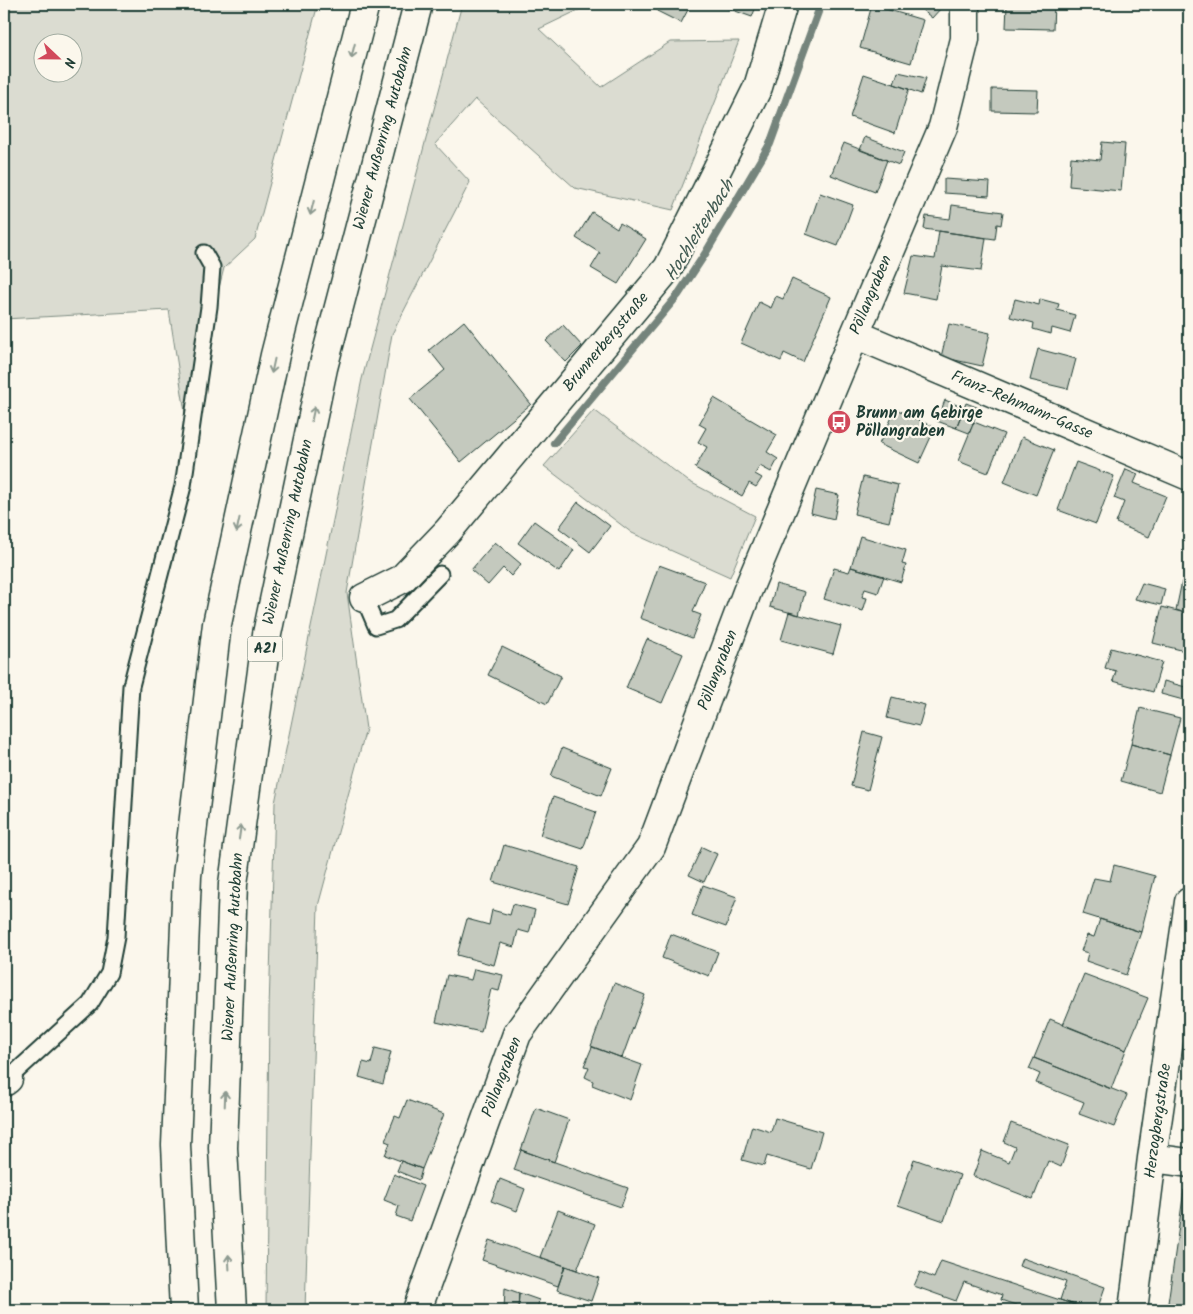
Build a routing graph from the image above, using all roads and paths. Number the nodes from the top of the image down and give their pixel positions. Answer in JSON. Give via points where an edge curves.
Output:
{"nodes":[{"id":1,"x":365,"y":4,"type":"edge"},
{"id":2,"x":418,"y":4,"type":"edge"},
{"id":3,"x":783,"y":4,"type":"edge"},
{"id":4,"x":964,"y":4,"type":"edge"},
{"id":5,"x":204,"y":253,"type":"dead end"},
{"id":6,"x":854,"y":334,"type":"junction"},
{"id":7,"x":1189,"y":476,"type":"edge"},
{"id":8,"x":440,"y":574,"type":"dead end"},
{"id":9,"x":364,"y":598,"type":"joint"},
{"id":10,"x":1189,"y":902,"type":"edge"},
{"id":11,"x":1183,"y":994,"type":"edge"},
{"id":12,"x":6,"y":1081,"type":"edge"},
{"id":13,"x":1152,"y":1158,"type":"junction"},
{"id":14,"x":1189,"y":1163,"type":"edge"},
{"id":15,"x":184,"y":1310,"type":"edge"},
{"id":16,"x":232,"y":1310,"type":"edge"},
{"id":17,"x":417,"y":1310,"type":"edge"},
{"id":18,"x":1133,"y":1310,"type":"edge"}],
"edges":[{"from":1,"to":15,"type":"main road","one_way":true,"via":[[275,355],[217,624],[187,876],[176,1145]]},
{"from":16,"to":2,"type":"main road","name":"Wiener Außenring Autobahn","number":"A21","one_way":true,"via":[[224,1148],[233,884],[265,644],[323,368]]},
{"from":3,"to":9,"type":"main road","name":"Brunnerbergstraße","via":[[758,87],[668,268],[448,531],[402,579]]},
{"from":4,"to":6,"type":"main road","name":"Pöllangraben","via":[[965,39],[943,127]]},
{"from":5,"to":12,"type":"lane","via":[[212,267],[209,307],[183,486],[131,686],[116,937],[109,973],[90,1004]]},
{"from":6,"to":7,"type":"main road","name":"Franz-Rehmann-Gasse"},
{"from":6,"to":17,"type":"main road","name":"Pöllangraben","via":[[747,592],[651,847],[517,1034]]},
{"from":8,"to":9,"type":"lane","via":[[395,620],[376,626]]},
{"from":10,"to":11,"type":"main road","name":"Herzogbergstraße"},
{"from":11,"to":13,"type":"main road","name":"Herzogbergstraße"},
{"from":13,"to":14,"type":"main road"},
{"from":13,"to":18,"type":"main road","name":"Herzogbergstraße"}]}
